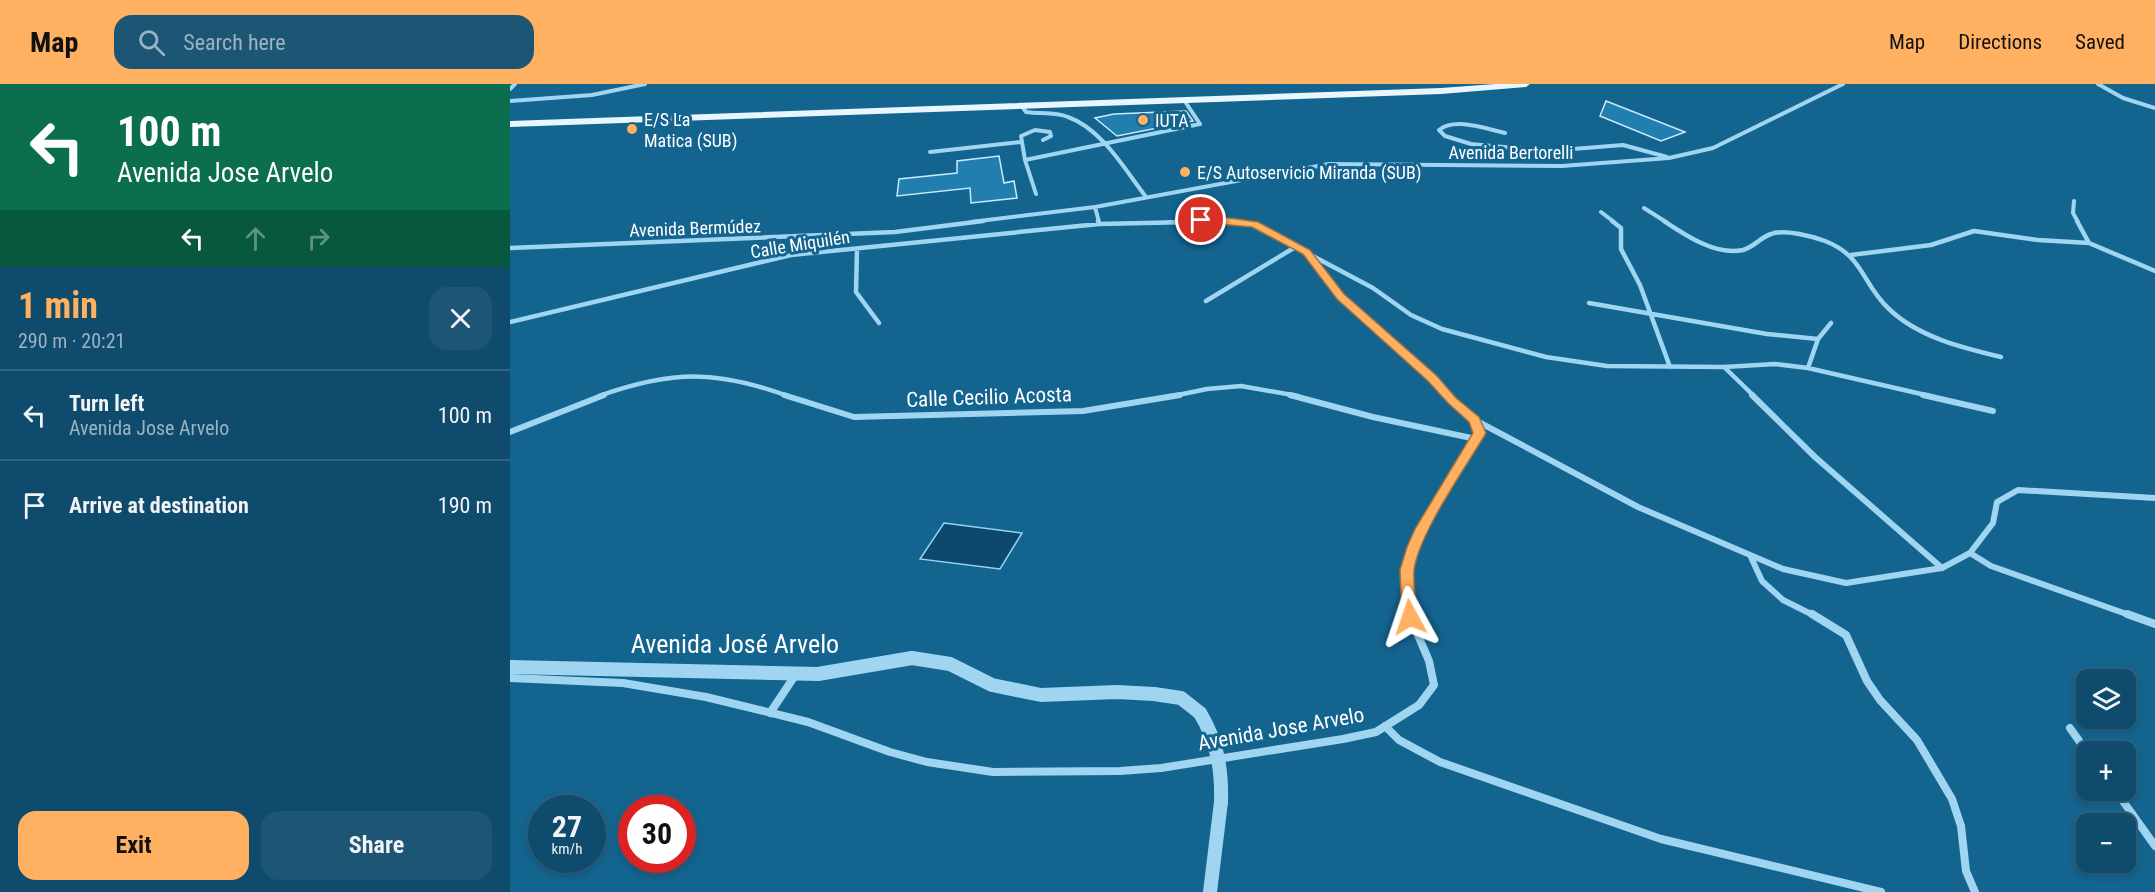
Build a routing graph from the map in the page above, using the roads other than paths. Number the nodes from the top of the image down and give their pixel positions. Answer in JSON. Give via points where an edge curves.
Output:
{"nodes":[{"id":1,"x":515,"y":84,"type":"edge"},
{"id":2,"x":645,"y":84,"type":"edge"},
{"id":3,"x":1526,"y":84,"type":"edge"},
{"id":4,"x":1843,"y":84,"type":"edge"},
{"id":5,"x":2098,"y":84,"type":"edge"},
{"id":6,"x":510,"y":89,"type":"edge"},
{"id":7,"x":510,"y":100,"type":"edge"},
{"id":8,"x":1184,"y":100,"type":"junction"},
{"id":9,"x":1021,"y":105,"type":"junction"},
{"id":10,"x":2155,"y":108,"type":"edge"},
{"id":11,"x":511,"y":123,"type":"edge"},
{"id":12,"x":1505,"y":133,"type":"dead end"},
{"id":13,"x":1043,"y":140,"type":"dead end"},
{"id":14,"x":1021,"y":142,"type":"junction"},
{"id":15,"x":1104,"y":144,"type":"junction"},
{"id":16,"x":930,"y":152,"type":"dead end"},
{"id":17,"x":1671,"y":158,"type":"junction"},
{"id":18,"x":1025,"y":160,"type":"junction"},
{"id":19,"x":1036,"y":194,"type":"dead end"},
{"id":20,"x":1146,"y":197,"type":"junction"},
{"id":21,"x":2074,"y":201,"type":"dead end"},
{"id":22,"x":1095,"y":207,"type":"junction"},
{"id":23,"x":1644,"y":208,"type":"dead end"},
{"id":24,"x":1601,"y":212,"type":"dead end"},
{"id":25,"x":1099,"y":224,"type":"junction"},
{"id":26,"x":819,"y":237,"type":"junction"},
{"id":27,"x":2089,"y":243,"type":"junction"},
{"id":28,"x":1297,"y":246,"type":"junction"},
{"id":29,"x":510,"y":248,"type":"edge"},
{"id":30,"x":857,"y":249,"type":"junction"},
{"id":31,"x":1306,"y":252,"type":"junction"},
{"id":32,"x":814,"y":253,"type":"junction"},
{"id":33,"x":1851,"y":255,"type":"junction"},
{"id":34,"x":2155,"y":271,"type":"edge"},
{"id":35,"x":1206,"y":301,"type":"dead end"},
{"id":36,"x":1589,"y":303,"type":"dead end"},
{"id":37,"x":1649,"y":315,"type":"junction"},
{"id":38,"x":510,"y":322,"type":"edge"},
{"id":39,"x":879,"y":323,"type":"dead end"},
{"id":40,"x":1831,"y":323,"type":"dead end"},
{"id":41,"x":1818,"y":339,"type":"junction"},
{"id":42,"x":2001,"y":357,"type":"dead end"},
{"id":43,"x":1670,"y":368,"type":"junction"},
{"id":44,"x":1724,"y":368,"type":"junction"},
{"id":45,"x":1808,"y":368,"type":"junction"},
{"id":46,"x":1993,"y":411,"type":"dead end"},
{"id":47,"x":1474,"y":420,"type":"junction"},
{"id":48,"x":510,"y":432,"type":"edge"},
{"id":49,"x":1476,"y":439,"type":"junction"},
{"id":50,"x":2155,"y":498,"type":"edge"},
{"id":51,"x":1970,"y":553,"type":"junction"},
{"id":52,"x":1750,"y":555,"type":"junction"},
{"id":53,"x":1942,"y":568,"type":"junction"},
{"id":54,"x":2155,"y":624,"type":"edge"},
{"id":55,"x":510,"y":667,"type":"edge"},
{"id":56,"x":796,"y":674,"type":"junction"},
{"id":57,"x":510,"y":678,"type":"edge"},
{"id":58,"x":770,"y":713,"type":"junction"},
{"id":59,"x":1385,"y":726,"type":"junction"},
{"id":60,"x":2070,"y":728,"type":"dead end"},
{"id":61,"x":2079,"y":741,"type":"edge"},
{"id":62,"x":2123,"y":801,"type":"edge"},
{"id":63,"x":2155,"y":846,"type":"edge"},
{"id":64,"x":1210,"y":892,"type":"edge"},
{"id":65,"x":1881,"y":892,"type":"edge"},
{"id":66,"x":1975,"y":892,"type":"edge"}],
"edges":[{"from":1,"to":6,"type":"street"},
{"from":2,"to":7,"type":"street","via":[[592,95]]},
{"from":3,"to":8,"type":"main road"},
{"from":4,"to":17,"type":"street","name":"Avenida Bertorelli","via":[[1713,148]]},
{"from":5,"to":10,"type":"street"},
{"from":8,"to":9,"type":"main road"},
{"from":8,"to":15,"type":"street","via":[[1200,124]]},
{"from":9,"to":11,"type":"main road"},
{"from":9,"to":15,"type":"street","via":[[1026,112],[1070,117]]},
{"from":12,"to":17,"type":"street","via":[[1458,124],[1438,130],[1471,144],[1548,151],[1623,145]]},
{"from":13,"to":14,"type":"street","via":[[1052,136],[1050,132],[1035,130],[1024,132]]},
{"from":14,"to":16,"type":"street"},
{"from":14,"to":18,"type":"street"},
{"from":15,"to":18,"type":"street"},
{"from":15,"to":20,"type":"street"},
{"from":17,"to":20,"type":"street","name":"Avenida Bertorelli","via":[[1544,167],[1329,164]]},
{"from":18,"to":19,"type":"street"},
{"from":20,"to":22,"type":"street","name":"Avenida Bertorelli"},
{"from":21,"to":27,"type":"street","via":[[2073,213]]},
{"from":22,"to":25,"type":"street"},
{"from":22,"to":26,"type":"street","name":"Avenida Bermúdez","via":[[895,232]]},
{"from":23,"to":33,"type":"street","via":[[1677,231],[1728,249],[1744,250],[1773,233],[1822,240]]},
{"from":24,"to":37,"type":"street","via":[[1621,228],[1621,249],[1640,285]]},
{"from":25,"to":28,"type":"street","via":[[1236,221],[1263,227]]},
{"from":25,"to":30,"type":"street","name":"Calle Miquilén"},
{"from":26,"to":29,"type":"street","name":"Avenida Bermúdez"},
{"from":26,"to":32,"type":"street"},
{"from":27,"to":33,"type":"street","via":[[1974,231],[1931,244]]},
{"from":27,"to":34,"type":"street"},
{"from":28,"to":31,"type":"street"},
{"from":28,"to":35,"type":"street"},
{"from":30,"to":32,"type":"street","name":"Calle Miquilén"},
{"from":30,"to":39,"type":"street","via":[[856,292]]},
{"from":31,"to":43,"type":"street","via":[[1442,330],[1546,357],[1607,366]]},
{"from":31,"to":47,"type":"street","via":[[1340,296]]},
{"from":32,"to":38,"type":"street","name":"Calle Miquilén"},
{"from":33,"to":42,"type":"street","via":[[1894,314],[1967,349]]},
{"from":36,"to":37,"type":"street"},
{"from":37,"to":41,"type":"street"},
{"from":37,"to":43,"type":"street"},
{"from":40,"to":41,"type":"street"},
{"from":41,"to":45,"type":"street"},
{"from":43,"to":44,"type":"street"},
{"from":44,"to":45,"type":"street","via":[[1766,364]]},
{"from":44,"to":53,"type":"street","via":[[1815,457]]},
{"from":45,"to":46,"type":"street"},
{"from":47,"to":49,"type":"street","via":[[1479,433]]},
{"from":47,"to":52,"type":"street","via":[[1638,507]]},
{"from":48,"to":49,"type":"street","name":"Calle Cecilio Acosta","via":[[635,384],[711,375],[759,385],[854,417],[1083,411],[1207,388],[1241,386]]},
{"from":49,"to":59,"type":"street","name":"Avenida Jose Arvelo","via":[[1422,529],[1407,570],[1410,617],[1430,661],[1434,685],[1419,705]]},
{"from":50,"to":51,"type":"street","via":[[2018,490],[1997,502],[1993,524]]},
{"from":51,"to":53,"type":"street"},
{"from":51,"to":54,"type":"street","via":[[1991,566]]},
{"from":52,"to":53,"type":"street","via":[[1783,569],[1846,583]]},
{"from":52,"to":66,"type":"street","via":[[1762,581],[1783,600],[1846,635],[1867,681],[1917,740],[1952,799],[1966,871]]},
{"from":55,"to":56,"type":"street","name":"Avenida José Arvelo"},
{"from":56,"to":58,"type":"street"},
{"from":56,"to":64,"type":"street","name":"Avenida José Arvelo","bridge":true,"via":[[818,674],[912,658],[950,664],[992,685],[1041,695],[1117,693],[1181,698],[1200,713],[1220,757],[1221,802]]},
{"from":57,"to":58,"type":"street","name":"Avenida Jose Arvelo","via":[[623,683]]},
{"from":58,"to":59,"type":"street","name":"Avenida Jose Arvelo","via":[[909,757],[993,772],[1161,768],[1343,739],[1376,732]]},
{"from":59,"to":65,"type":"street","via":[[1399,740],[1440,762],[1661,839]]},
{"from":60,"to":61,"type":"street"},
{"from":62,"to":63,"type":"street"}]}
